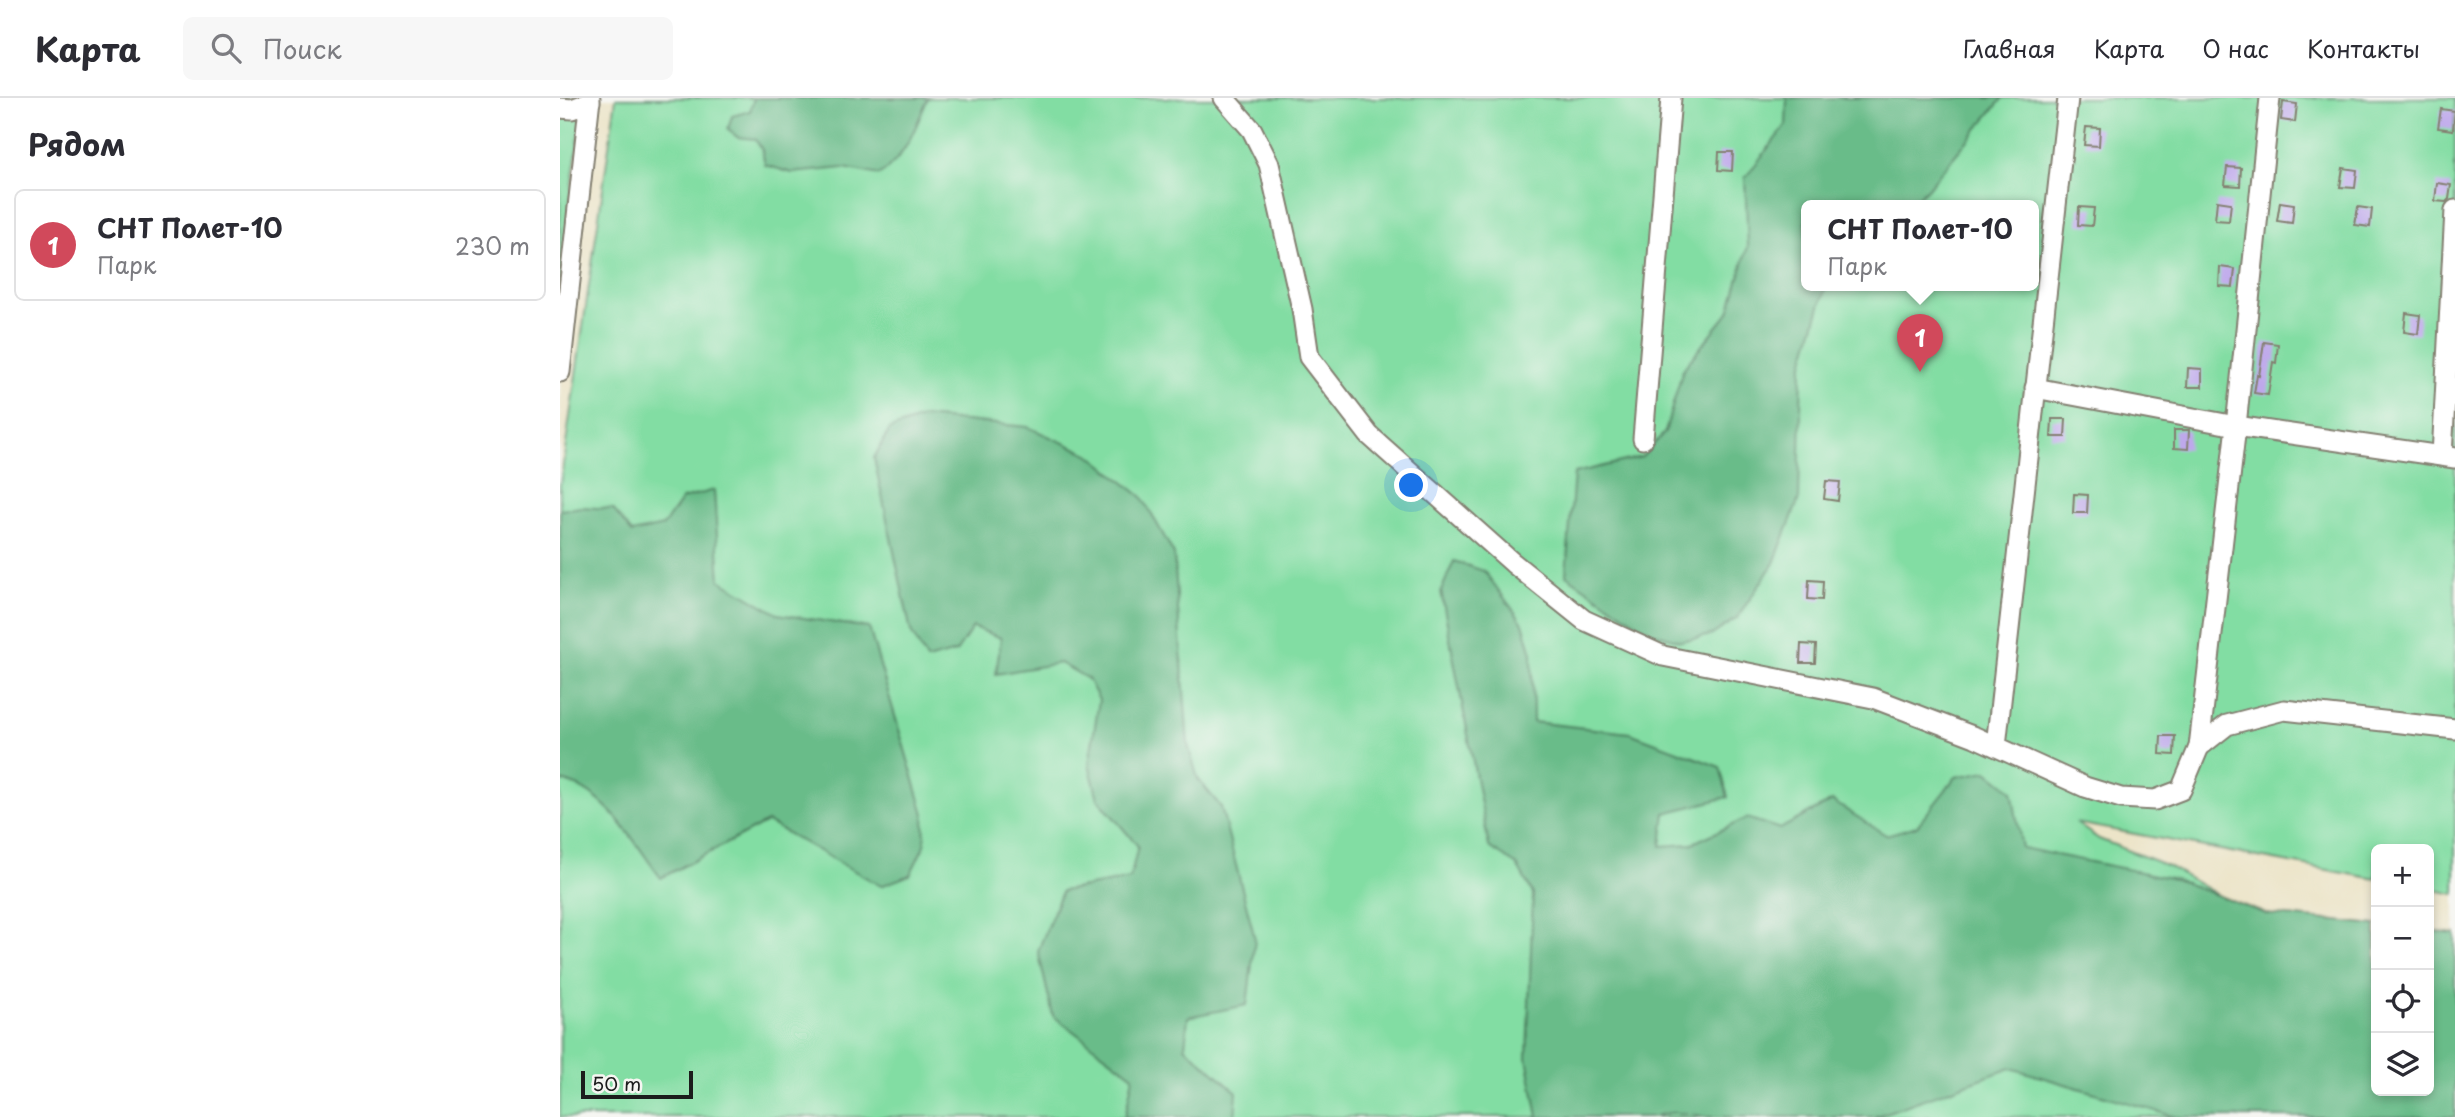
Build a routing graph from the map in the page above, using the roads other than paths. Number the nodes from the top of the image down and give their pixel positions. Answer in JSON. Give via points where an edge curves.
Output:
{"nodes":[{"id":1,"x":1224,"y":98,"type":"edge"},
{"id":2,"x":1671,"y":98,"type":"edge"},
{"id":3,"x":2068,"y":98,"type":"edge"},
{"id":4,"x":2270,"y":98,"type":"edge"},
{"id":5,"x":590,"y":100,"type":"edge"},
{"id":6,"x":560,"y":108,"type":"edge"},
{"id":7,"x":2455,"y":210,"type":"edge"},
{"id":8,"x":564,"y":298,"type":"edge"},
{"id":9,"x":560,"y":372,"type":"edge"},
{"id":10,"x":2035,"y":388,"type":"junction"},
{"id":11,"x":2236,"y":426,"type":"junction"},
{"id":12,"x":1643,"y":439,"type":"dead end"},
{"id":13,"x":2448,"y":457,"type":"edge"},
{"id":14,"x":2455,"y":729,"type":"edge"},
{"id":15,"x":1996,"y":747,"type":"junction"},
{"id":16,"x":2199,"y":747,"type":"junction"}],
"edges":[{"from":1,"to":15,"type":"lane","via":[[1252,130],[1269,164],[1309,357],[1369,435],[1513,563],[1584,620],[1662,656],[1874,698]]},
{"from":2,"to":12,"type":"lane"},
{"from":3,"to":10,"type":"lane"},
{"from":4,"to":11,"type":"lane"},
{"from":5,"to":6,"type":"lane","via":[[572,109]]},
{"from":5,"to":8,"type":"lane"},
{"from":7,"to":13,"type":"lane"},
{"from":8,"to":9,"type":"lane"},
{"from":10,"to":11,"type":"lane"},
{"from":10,"to":15,"type":"lane"},
{"from":11,"to":13,"type":"lane"},
{"from":11,"to":16,"type":"lane"},
{"from":14,"to":16,"type":"lane","via":[[2284,709],[2227,725]]},
{"from":15,"to":16,"type":"lane","via":[[2085,787],[2121,798],[2155,800],[2181,790]]}]}
